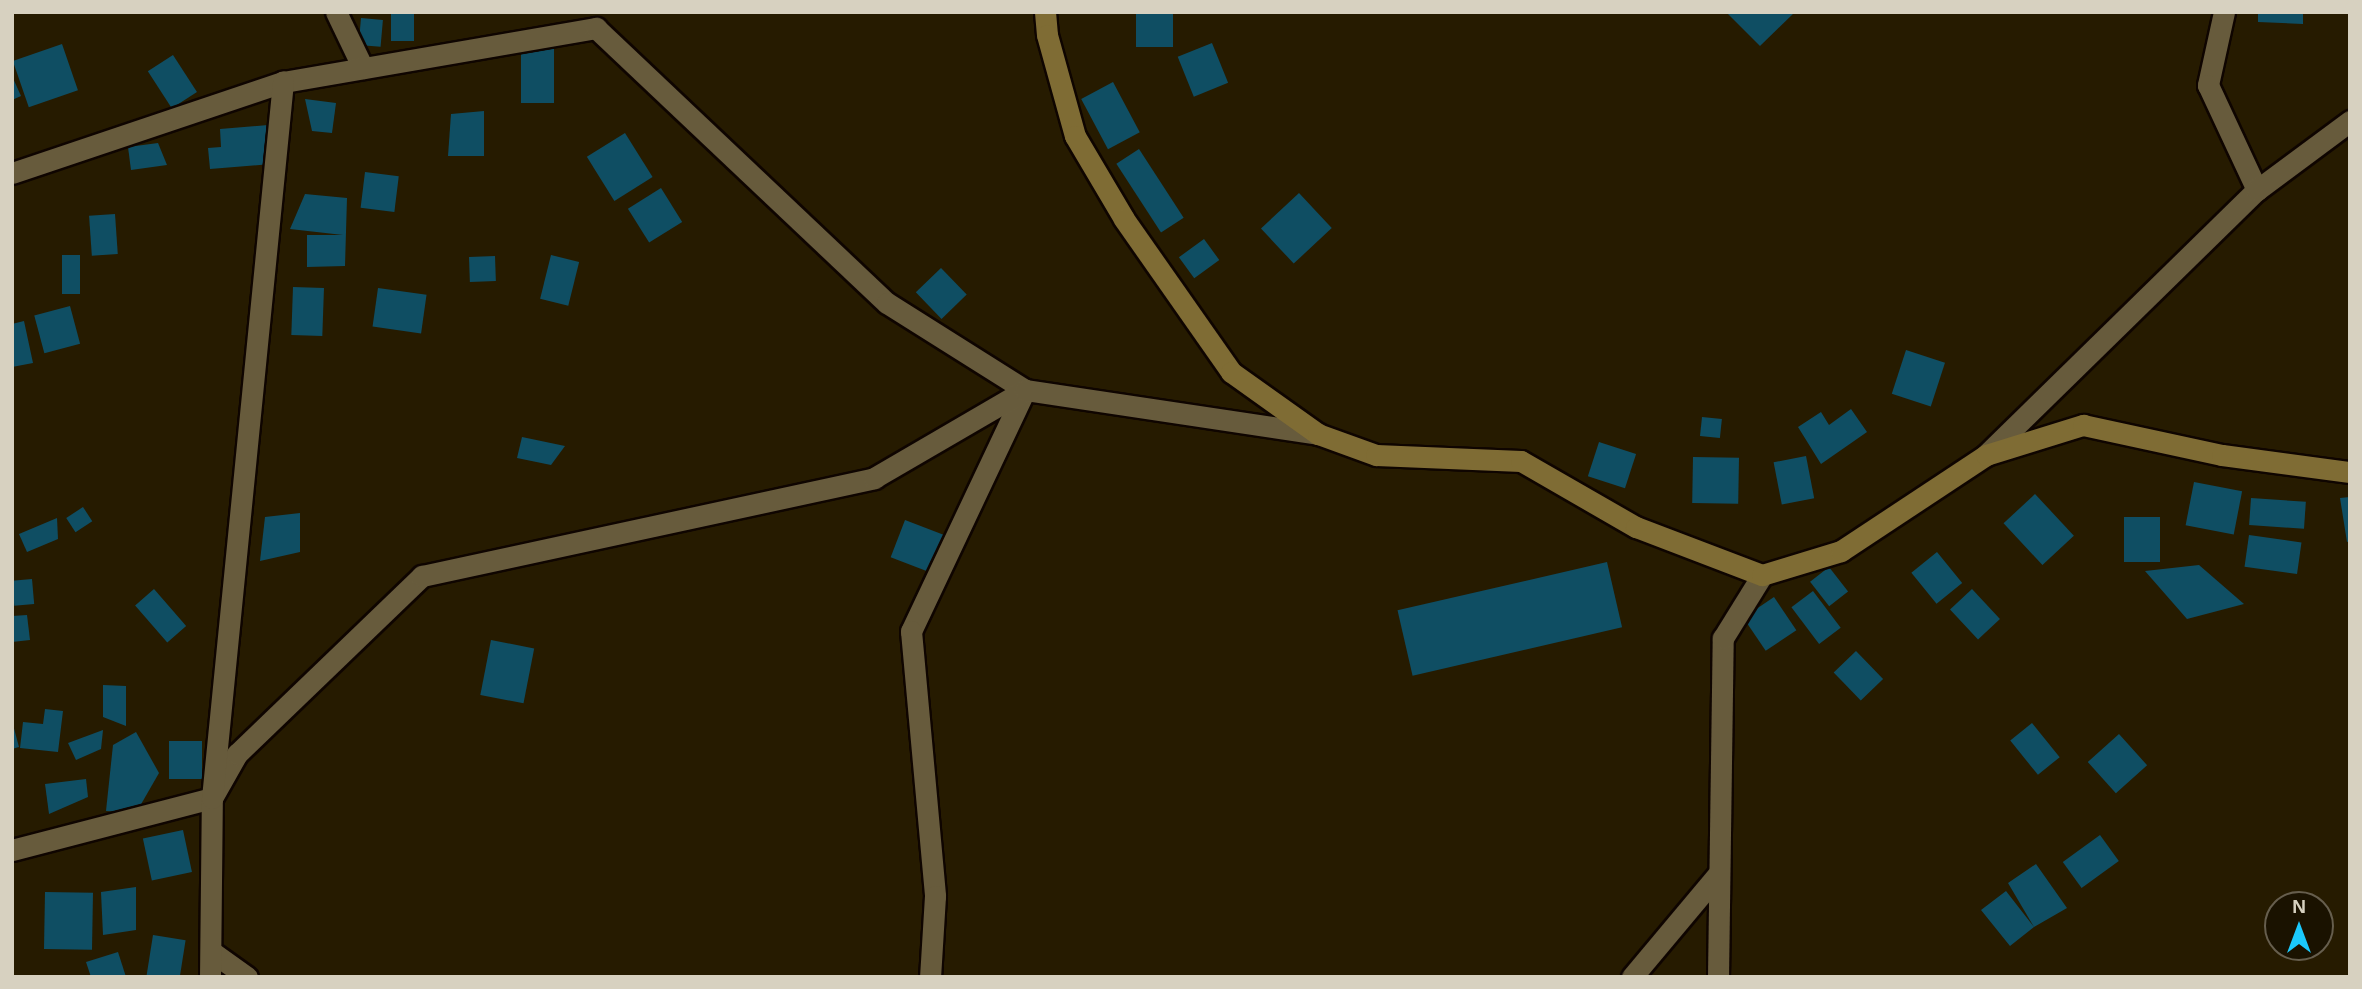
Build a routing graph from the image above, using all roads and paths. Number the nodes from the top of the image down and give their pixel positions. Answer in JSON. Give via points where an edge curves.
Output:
{"nodes":[{"id":1,"x":336,"y":12,"type":"edge"},
{"id":2,"x":1045,"y":12,"type":"edge"},
{"id":3,"x":2224,"y":12,"type":"edge"},
{"id":4,"x":363,"y":68,"type":"junction"},
{"id":5,"x":283,"y":82,"type":"junction"},
{"id":6,"x":2350,"y":121,"type":"edge"},
{"id":7,"x":12,"y":173,"type":"edge"},
{"id":8,"x":2257,"y":190,"type":"junction"},
{"id":9,"x":1024,"y":390,"type":"junction"},
{"id":10,"x":1318,"y":434,"type":"junction"},
{"id":11,"x":1986,"y":455,"type":"junction"},
{"id":12,"x":2350,"y":472,"type":"edge"},
{"id":13,"x":1762,"y":575,"type":"junction"},
{"id":14,"x":212,"y":798,"type":"junction"},
{"id":15,"x":12,"y":850,"type":"edge"},
{"id":16,"x":1718,"y":874,"type":"junction"},
{"id":17,"x":212,"y":952,"type":"junction"},
{"id":18,"x":211,"y":977,"type":"edge"},
{"id":19,"x":247,"y":977,"type":"edge"},
{"id":20,"x":930,"y":977,"type":"edge"},
{"id":21,"x":1632,"y":977,"type":"edge"},
{"id":22,"x":1718,"y":977,"type":"edge"}],
"edges":[{"from":1,"to":4,"type":"street"},
{"from":2,"to":10,"type":"street","via":[[1075,136],[1124,219],[1230,372]]},
{"from":3,"to":8,"type":"street","via":[[2208,85]]},
{"from":4,"to":5,"type":"street"},
{"from":4,"to":9,"type":"street","via":[[596,28],[887,303]]},
{"from":5,"to":7,"type":"street"},
{"from":5,"to":14,"type":"street"},
{"from":6,"to":8,"type":"street"},
{"from":8,"to":11,"type":"street"},
{"from":9,"to":10,"type":"street"},
{"from":9,"to":14,"type":"street","via":[[874,478],[422,576],[237,754]]},
{"from":9,"to":20,"type":"street","via":[[911,631],[935,896]]},
{"from":10,"to":13,"type":"street","via":[[1376,455],[1521,461],[1636,527]]},
{"from":11,"to":12,"type":"street","via":[[2083,425],[2222,455]]},
{"from":11,"to":13,"type":"street","via":[[1841,551]]},
{"from":13,"to":16,"type":"street","via":[[1723,638]]},
{"from":14,"to":15,"type":"street"},
{"from":14,"to":17,"type":"street"},
{"from":16,"to":21,"type":"street"},
{"from":16,"to":22,"type":"street"},
{"from":17,"to":18,"type":"street"},
{"from":17,"to":19,"type":"street"}]}
